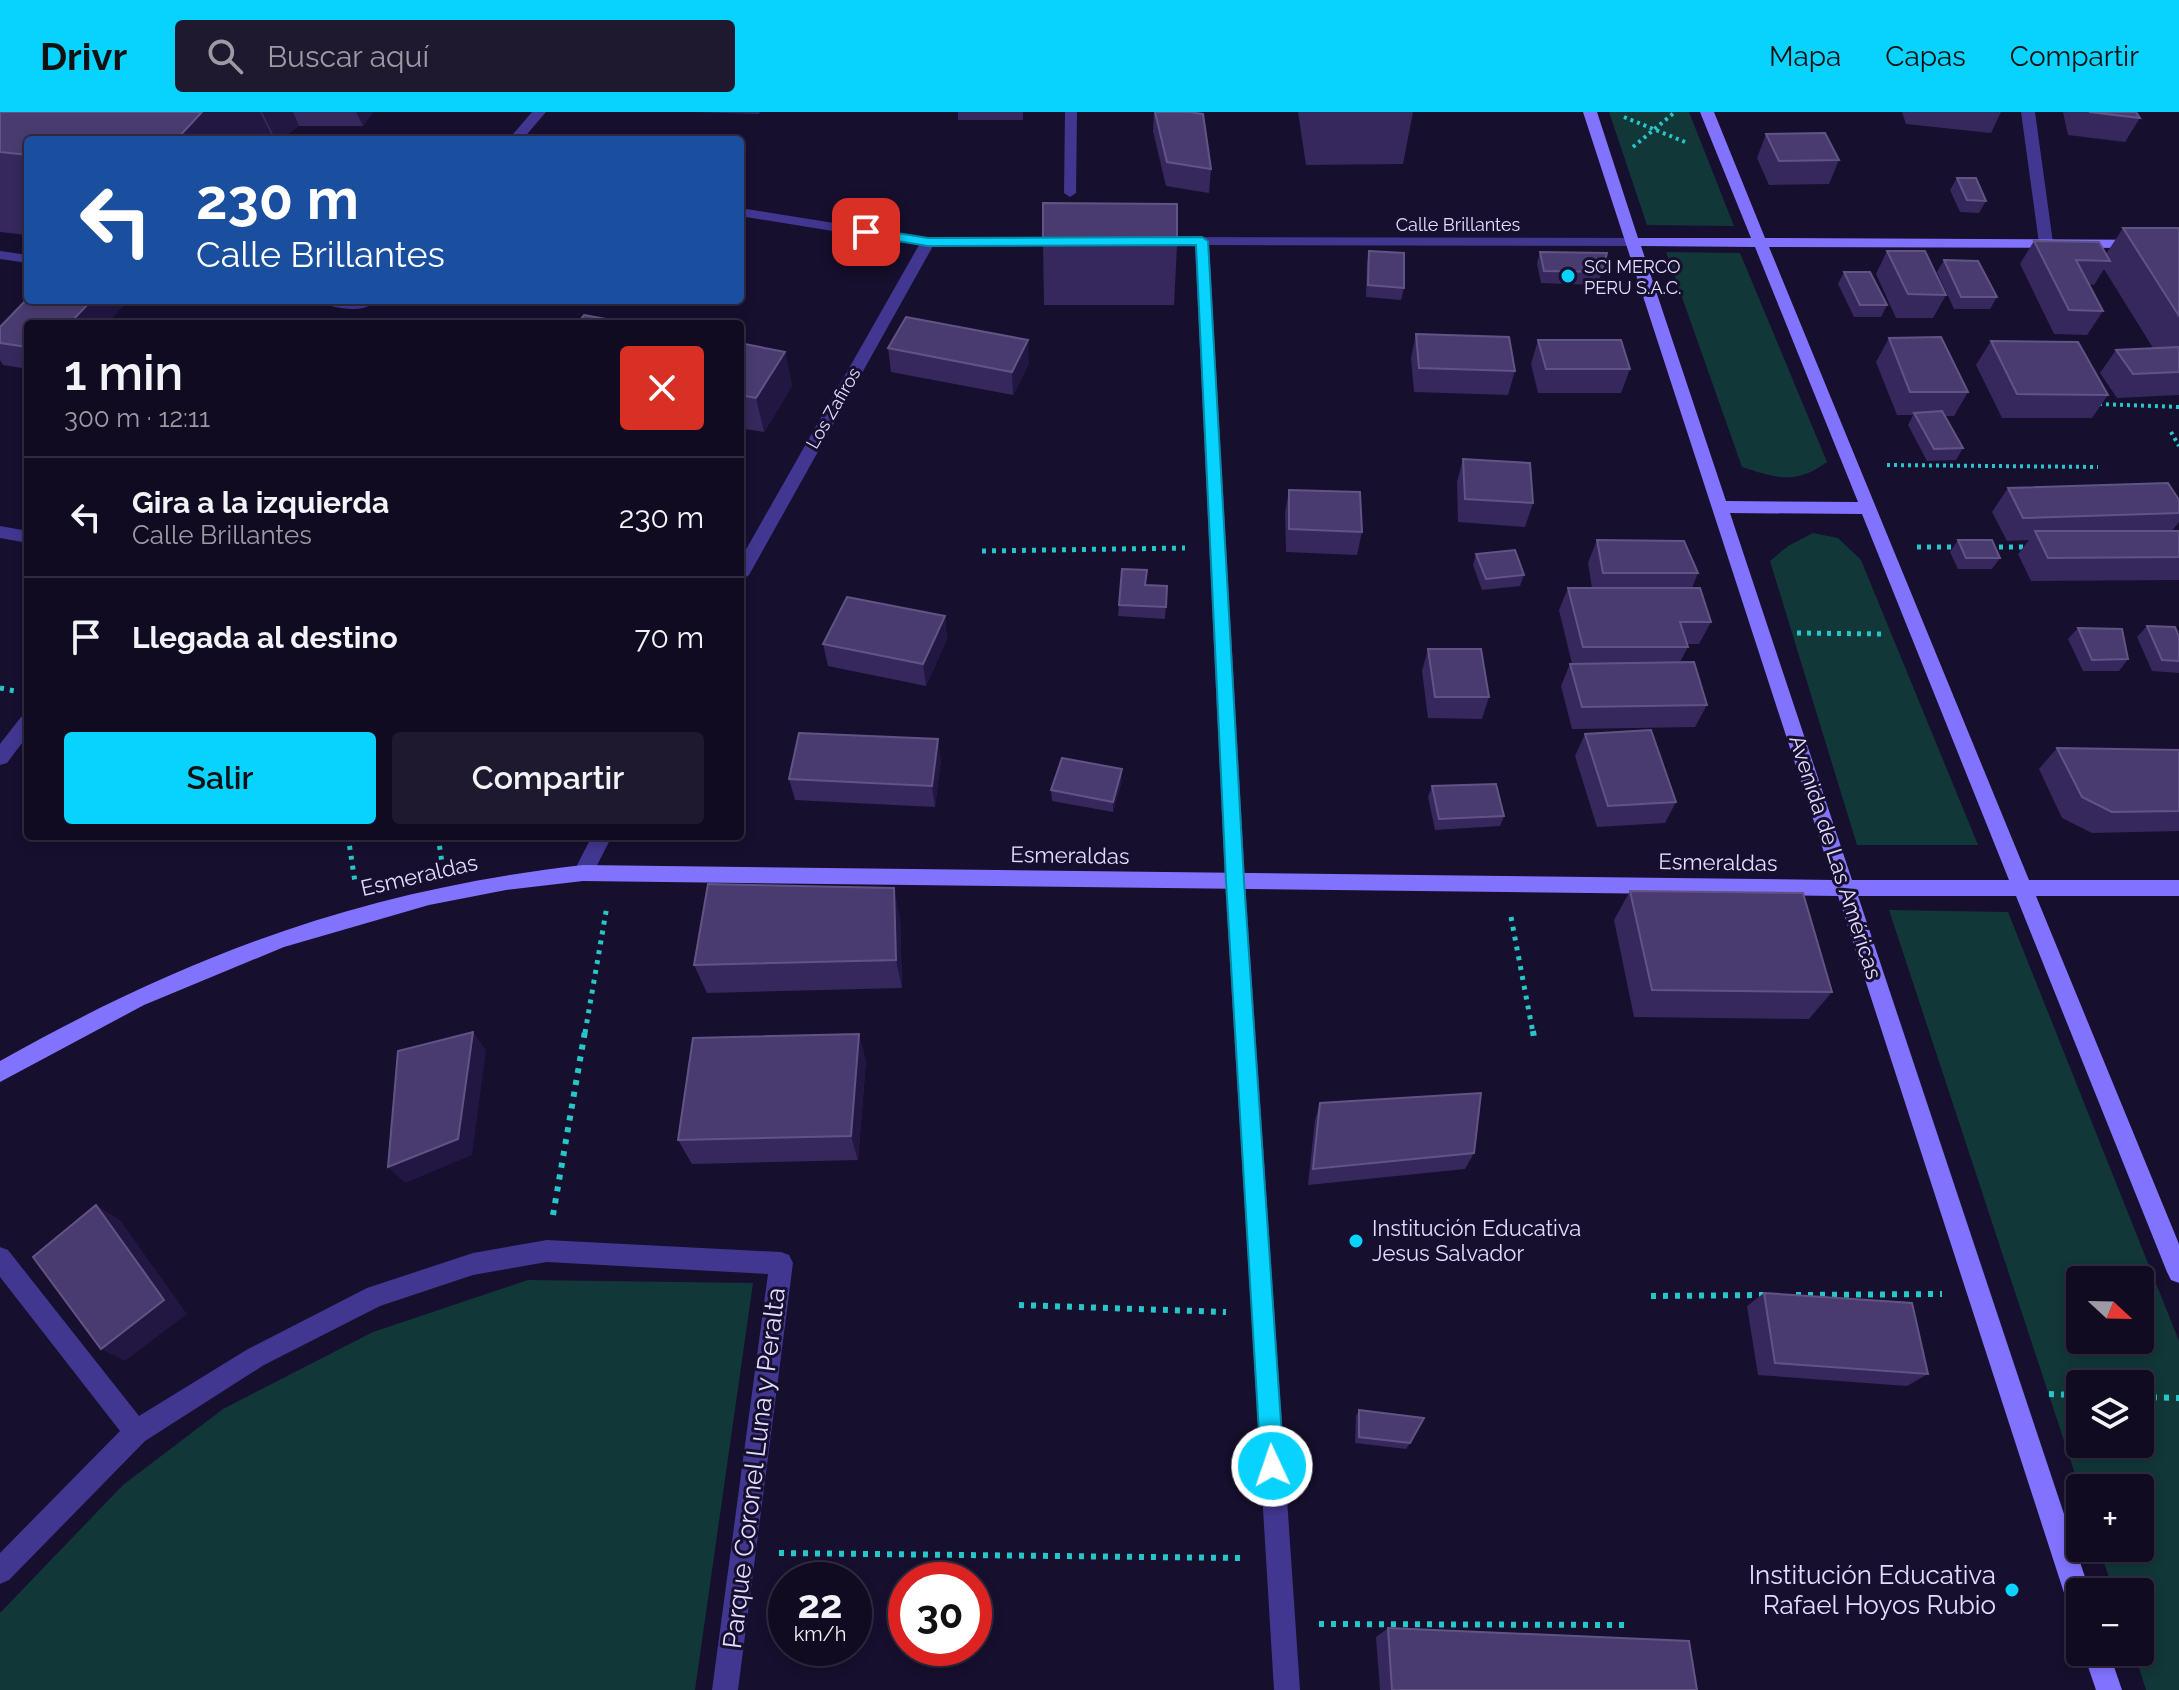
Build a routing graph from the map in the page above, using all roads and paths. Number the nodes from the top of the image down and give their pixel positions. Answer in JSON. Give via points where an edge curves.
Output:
{"nodes":[{"id":1,"x":539,"y":112,"type":"edge"},
{"id":2,"x":1071,"y":112,"type":"edge"},
{"id":3,"x":1590,"y":112,"type":"edge"},
{"id":4,"x":1613,"y":112,"type":"edge"},
{"id":5,"x":1675,"y":112,"type":"edge"},
{"id":6,"x":1707,"y":112,"type":"edge"},
{"id":7,"x":2028,"y":112,"type":"edge"},
{"id":8,"x":1654,"y":129,"type":"junction"},
{"id":9,"x":518,"y":136,"type":"edge"},
{"id":10,"x":1727,"y":159,"type":"junction"},
{"id":11,"x":1608,"y":168,"type":"junction"},
{"id":12,"x":1070,"y":193,"type":"dead end"},
{"id":13,"x":744,"y":213,"type":"edge"},
{"id":14,"x":1085,"y":241,"type":"edge"},
{"id":15,"x":1129,"y":241,"type":"edge"},
{"id":16,"x":1202,"y":241,"type":"junction"},
{"id":17,"x":928,"y":242,"type":"junction"},
{"id":18,"x":1633,"y":242,"type":"junction"},
{"id":19,"x":1761,"y":243,"type":"junction"},
{"id":20,"x":2046,"y":243,"type":"junction"},
{"id":21,"x":2179,"y":244,"type":"edge"},
{"id":22,"x":0,"y":255,"type":"edge"},
{"id":23,"x":24,"y":258,"type":"edge"},
{"id":24,"x":365,"y":304,"type":"edge"},
{"id":25,"x":351,"y":320,"type":"edge"},
{"id":26,"x":2099,"y":404,"type":"edge"},
{"id":27,"x":2179,"y":407,"type":"edge"},
{"id":28,"x":2171,"y":432,"type":"dead end"},
{"id":29,"x":2179,"y":446,"type":"edge"},
{"id":30,"x":1851,"y":465,"type":"junction"},
{"id":31,"x":2098,"y":467,"type":"dead end"},
{"id":32,"x":1720,"y":507,"type":"junction"},
{"id":33,"x":1869,"y":508,"type":"junction"},
{"id":34,"x":0,"y":532,"type":"edge"},
{"id":35,"x":24,"y":536,"type":"edge"},
{"id":36,"x":1884,"y":547,"type":"junction"},
{"id":37,"x":1962,"y":547,"type":"edge"},
{"id":38,"x":1977,"y":547,"type":"edge"},
{"id":39,"x":2040,"y":547,"type":"edge"},
{"id":40,"x":1218,"y":548,"type":"junction"},
{"id":41,"x":982,"y":551,"type":"dead end"},
{"id":42,"x":744,"y":568,"type":"edge"},
{"id":43,"x":1761,"y":633,"type":"junction"},
{"id":44,"x":1920,"y":634,"type":"junction"},
{"id":45,"x":24,"y":727,"type":"edge"},
{"id":46,"x":0,"y":758,"type":"edge"},
{"id":47,"x":349,"y":840,"type":"edge"},
{"id":48,"x":600,"y":840,"type":"edge"},
{"id":49,"x":583,"y":873,"type":"junction"},
{"id":50,"x":612,"y":873,"type":"junction"},
{"id":51,"x":1235,"y":881,"type":"junction"},
{"id":52,"x":1505,"y":884,"type":"junction"},
{"id":53,"x":1846,"y":888,"type":"junction"},
{"id":54,"x":2023,"y":888,"type":"junction"},
{"id":55,"x":2179,"y":888,"type":"edge"},
{"id":56,"x":360,"y":914,"type":"junction"},
{"id":57,"x":1534,"y":1038,"type":"dead end"},
{"id":58,"x":0,"y":1072,"type":"edge"},
{"id":59,"x":547,"y":1251,"type":"junction"},
{"id":60,"x":0,"y":1258,"type":"edge"},
{"id":61,"x":2179,"y":1272,"type":"edge"},
{"id":62,"x":1980,"y":1294,"type":"junction"},
{"id":63,"x":1776,"y":1295,"type":"edge"},
{"id":64,"x":1792,"y":1295,"type":"edge"},
{"id":65,"x":1651,"y":1296,"type":"dead end"},
{"id":66,"x":1019,"y":1305,"type":"dead end"},
{"id":67,"x":1263,"y":1313,"type":"junction"},
{"id":68,"x":2154,"y":1397,"type":"edge"},
{"id":69,"x":2179,"y":1398,"type":"edge"},
{"id":70,"x":136,"y":1432,"type":"junction"},
{"id":71,"x":743,"y":1553,"type":"junction"},
{"id":72,"x":1278,"y":1558,"type":"junction"},
{"id":73,"x":0,"y":1571,"type":"edge"},
{"id":74,"x":2072,"y":1578,"type":"edge"},
{"id":75,"x":1283,"y":1624,"type":"junction"},
{"id":76,"x":1626,"y":1625,"type":"dead end"},
{"id":77,"x":2101,"y":1666,"type":"edge"},
{"id":78,"x":725,"y":1690,"type":"edge"},
{"id":79,"x":1287,"y":1690,"type":"edge"},
{"id":80,"x":2109,"y":1690,"type":"edge"}],
"edges":[{"from":1,"to":9,"type":"street"},
{"from":2,"to":12,"type":"lane"},
{"from":3,"to":11,"type":"street","name":"Avenida de Las Américas"},
{"from":4,"to":8,"type":"path"},
{"from":5,"to":8,"type":"path"},
{"from":6,"to":10,"type":"street"},
{"from":7,"to":20,"type":"street"},
{"from":8,"to":10,"type":"path"},
{"from":8,"to":11,"type":"path"},
{"from":10,"to":19,"type":"street"},
{"from":11,"to":18,"type":"street","name":"Avenida de Las Américas"},
{"from":13,"to":17,"type":"street"},
{"from":14,"to":17,"type":"street"},
{"from":15,"to":16,"type":"street","name":"Calle Brillantes"},
{"from":16,"to":18,"type":"street","name":"Calle Brillantes"},
{"from":16,"to":40,"type":"street"},
{"from":17,"to":42,"type":"street","name":"Los Zafiros"},
{"from":18,"to":19,"type":"street","name":"Calle Brillantes"},
{"from":18,"to":32,"type":"street","name":"Avenida de Las Américas"},
{"from":19,"to":20,"type":"street","name":"Calle Brillantes"},
{"from":19,"to":30,"type":"street"},
{"from":20,"to":21,"type":"street","name":"Calle Brillantes"},
{"from":22,"to":23,"type":"street"},
{"from":24,"to":25,"type":"street"},
{"from":26,"to":27,"type":"path"},
{"from":28,"to":29,"type":"path"},
{"from":30,"to":31,"type":"path"},
{"from":30,"to":33,"type":"street"},
{"from":32,"to":33,"type":"street"},
{"from":32,"to":43,"type":"street","name":"Avenida de Las Américas"},
{"from":33,"to":36,"type":"street"},
{"from":34,"to":35,"type":"street"},
{"from":36,"to":37,"type":"path"},
{"from":36,"to":44,"type":"street"},
{"from":38,"to":39,"type":"path"},
{"from":40,"to":41,"type":"path"},
{"from":40,"to":51,"type":"street"},
{"from":43,"to":44,"type":"path"},
{"from":43,"to":53,"type":"street","name":"Avenida de Las Américas"},
{"from":44,"to":54,"type":"street"},
{"from":45,"to":46,"type":"street"},
{"from":47,"to":56,"type":"path"},
{"from":48,"to":49,"type":"street"},
{"from":49,"to":50,"type":"street","name":"Esmeraldas"},
{"from":49,"to":56,"type":"street","name":"Esmeraldas","via":[[514,879]]},
{"from":50,"to":51,"type":"street","name":"Esmeraldas"},
{"from":50,"to":59,"type":"path"},
{"from":51,"to":52,"type":"street","name":"Esmeraldas"},
{"from":51,"to":67,"type":"street"},
{"from":52,"to":53,"type":"street","name":"Esmeraldas"},
{"from":52,"to":57,"type":"path"},
{"from":53,"to":54,"type":"street","name":"Esmeraldas"},
{"from":53,"to":62,"type":"street","name":"Avenida de Las Américas"},
{"from":54,"to":55,"type":"street","name":"Esmeraldas"},
{"from":54,"to":61,"type":"street"},
{"from":56,"to":58,"type":"street","name":"Esmeraldas","via":[[283,937],[170,983]]},
{"from":59,"to":70,"type":"street","name":"Parque Coronel Luna y Peralta","via":[[473,1264],[375,1296],[256,1357]]},
{"from":59,"to":71,"type":"street","name":"Parque Coronel Luna y Peralta","via":[[781,1263]]},
{"from":60,"to":70,"type":"street"},
{"from":62,"to":64,"type":"path"},
{"from":62,"to":74,"type":"street","name":"Avenida de Las Américas"},
{"from":63,"to":65,"type":"path"},
{"from":66,"to":67,"type":"path"},
{"from":67,"to":72,"type":"street"},
{"from":68,"to":69,"type":"path"},
{"from":70,"to":73,"type":"street","name":"Parque Coronel Luna y Peralta"},
{"from":71,"to":72,"type":"path"},
{"from":71,"to":78,"type":"street","name":"Parque Coronel Luna y Peralta"},
{"from":72,"to":75,"type":"street"},
{"from":75,"to":76,"type":"path"},
{"from":75,"to":79,"type":"street"},
{"from":77,"to":80,"type":"street"}]}
